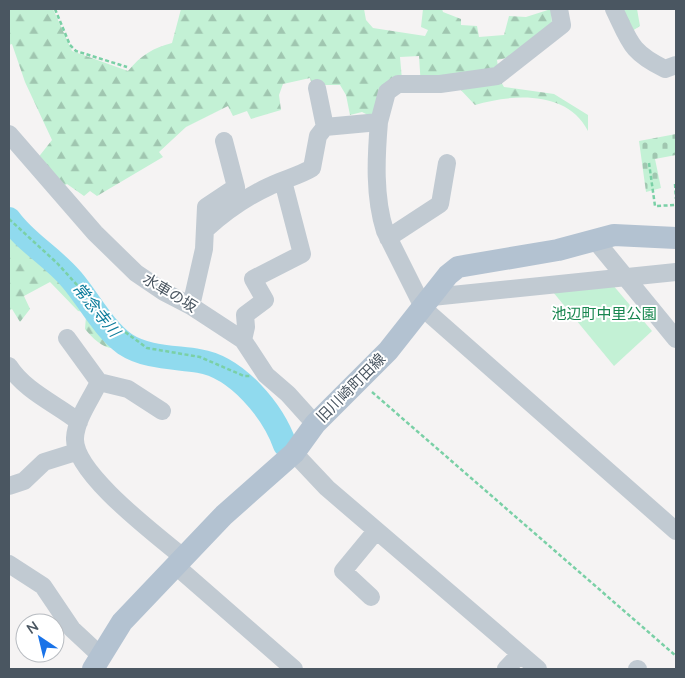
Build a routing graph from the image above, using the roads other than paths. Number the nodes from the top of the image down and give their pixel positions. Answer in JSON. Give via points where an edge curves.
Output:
{"nodes":[{"id":1,"x":559,"y":9,"type":"edge"},
{"id":2,"x":614,"y":9,"type":"edge"},
{"id":3,"x":676,"y":65,"type":"edge"},
{"id":4,"x":317,"y":88,"type":"dead end"},
{"id":5,"x":379,"y":122,"type":"junction"},
{"id":6,"x":325,"y":128,"type":"junction"},
{"id":7,"x":9,"y":134,"type":"edge"},
{"id":8,"x":224,"y":141,"type":"dead end"},
{"id":9,"x":447,"y":163,"type":"dead end"},
{"id":10,"x":283,"y":181,"type":"junction"},
{"id":11,"x":206,"y":229,"type":"junction"},
{"id":12,"x":388,"y":238,"type":"junction"},
{"id":13,"x":676,"y":238,"type":"edge"},
{"id":14,"x":594,"y":240,"type":"junction"},
{"id":15,"x":676,"y":272,"type":"edge"},
{"id":16,"x":625,"y":277,"type":"junction"},
{"id":17,"x":428,"y":302,"type":"junction"},
{"id":18,"x":191,"y":306,"type":"junction"},
{"id":19,"x":66,"y":338,"type":"dead end"},
{"id":20,"x":676,"y":339,"type":"edge"},
{"id":21,"x":243,"y":340,"type":"junction"},
{"id":22,"x":9,"y":366,"type":"edge"},
{"id":23,"x":99,"y":382,"type":"junction"},
{"id":24,"x":162,"y":411,"type":"dead end"},
{"id":25,"x":79,"y":422,"type":"junction"},
{"id":26,"x":315,"y":424,"type":"junction"},
{"id":27,"x":76,"y":452,"type":"junction"},
{"id":28,"x":294,"y":453,"type":"junction"},
{"id":29,"x":9,"y":486,"type":"edge"},
{"id":30,"x":376,"y":530,"type":"junction"},
{"id":31,"x":676,"y":531,"type":"edge"},
{"id":32,"x":180,"y":562,"type":"junction"},
{"id":33,"x":9,"y":564,"type":"edge"},
{"id":34,"x":371,"y":598,"type":"dead end"},
{"id":35,"x":97,"y":662,"type":"edge"},
{"id":36,"x":513,"y":662,"type":"edge"},
{"id":37,"x":294,"y":669,"type":"edge"},
{"id":38,"x":538,"y":669,"type":"edge"}],
"edges":[{"from":1,"to":5,"type":"street","via":[[562,25],[497,76],[440,84],[398,84],[387,92]]},
{"from":2,"to":3,"type":"street","via":[[633,47],[644,58],[665,69]]},
{"from":4,"to":6,"type":"street"},
{"from":5,"to":6,"type":"street"},
{"from":5,"to":12,"type":"street","via":[[376,155],[381,218]]},
{"from":6,"to":10,"type":"street","via":[[318,136],[312,168]]},
{"from":7,"to":18,"type":"street","name":"水車の坂","via":[[95,232],[136,273]]},
{"from":8,"to":11,"type":"street","via":[[236,187],[206,207]]},
{"from":9,"to":12,"type":"street","via":[[440,204]]},
{"from":10,"to":11,"type":"street","via":[[251,195]]},
{"from":10,"to":21,"type":"street","via":[[302,254],[253,278],[265,300],[244,315]]},
{"from":11,"to":18,"type":"street"},
{"from":12,"to":17,"type":"street"},
{"from":13,"to":14,"type":"main road","name":"旧川崎町田線","via":[[632,234]]},
{"from":14,"to":16,"type":"street"},
{"from":14,"to":17,"type":"main road","name":"旧川崎町田線","via":[[558,250],[458,268],[448,275]]},
{"from":15,"to":16,"type":"street"},
{"from":16,"to":17,"type":"street"},
{"from":16,"to":20,"type":"street"},
{"from":17,"to":26,"type":"main road","name":"旧川崎町田線","via":[[388,351]]},
{"from":17,"to":31,"type":"street"},
{"from":18,"to":21,"type":"street","name":"水車の坂"},
{"from":19,"to":23,"type":"street"},
{"from":21,"to":26,"type":"street","name":"水車の坂","via":[[266,375]]},
{"from":22,"to":25,"type":"street","via":[[28,387]]},
{"from":23,"to":24,"type":"street","via":[[128,390]]},
{"from":23,"to":25,"type":"street"},
{"from":25,"to":27,"type":"street","via":[[74,438]]},
{"from":26,"to":28,"type":"main road","name":"旧川崎町田線"},
{"from":27,"to":29,"type":"street","via":[[44,462],[24,481]]},
{"from":27,"to":32,"type":"street","via":[[104,490]]},
{"from":28,"to":30,"type":"street","via":[[327,488]]},
{"from":28,"to":32,"type":"main road","name":"旧川崎町田線","via":[[224,515]]},
{"from":30,"to":34,"type":"street","via":[[343,572]]},
{"from":30,"to":36,"type":"street"},
{"from":32,"to":35,"type":"main road","name":"旧川崎町田線","via":[[122,622]]},
{"from":32,"to":37,"type":"street"},
{"from":33,"to":35,"type":"street","via":[[42,586]]},
{"from":36,"to":38,"type":"street"}]}
